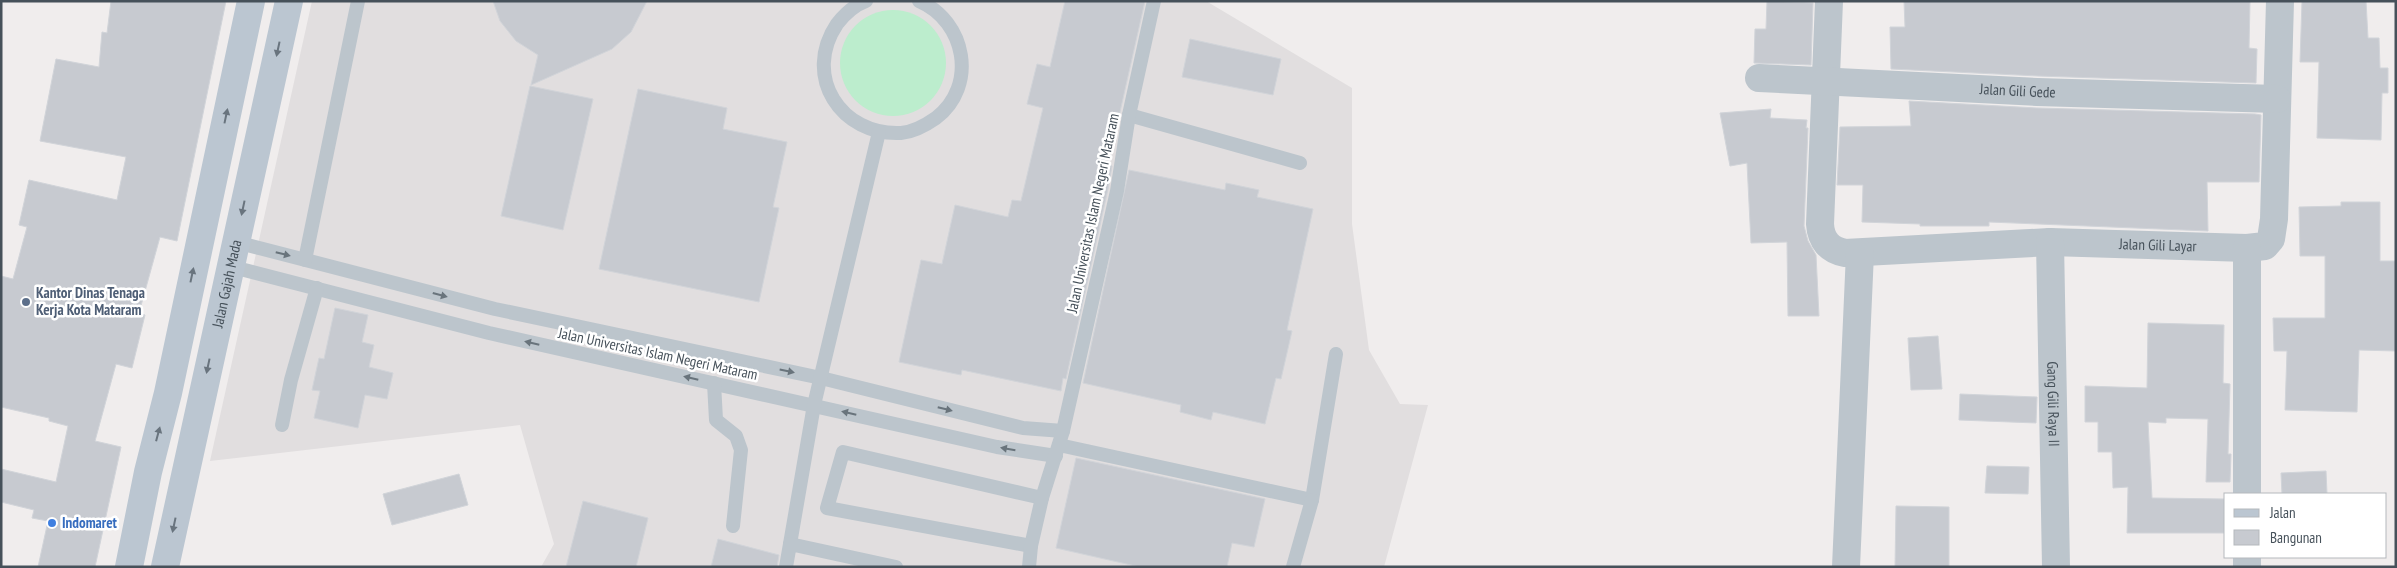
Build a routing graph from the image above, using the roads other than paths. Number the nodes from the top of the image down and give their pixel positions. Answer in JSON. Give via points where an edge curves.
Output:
{"nodes":[{"id":1,"x":251,"y":1,"type":"edge"},
{"id":2,"x":288,"y":1,"type":"edge"},
{"id":3,"x":358,"y":1,"type":"edge"},
{"id":4,"x":866,"y":1,"type":"edge"},
{"id":5,"x":919,"y":1,"type":"edge"},
{"id":6,"x":1154,"y":1,"type":"edge"},
{"id":7,"x":1829,"y":1,"type":"edge"},
{"id":8,"x":2280,"y":1,"type":"edge"},
{"id":9,"x":1759,"y":78,"type":"dead end"},
{"id":10,"x":1826,"y":81,"type":"junction"},
{"id":11,"x":2277,"y":99,"type":"junction"},
{"id":12,"x":1129,"y":115,"type":"junction"},
{"id":13,"x":879,"y":132,"type":"junction"},
{"id":14,"x":1300,"y":163,"type":"dead end"},
{"id":15,"x":2050,"y":242,"type":"junction"},
{"id":16,"x":2247,"y":248,"type":"junction"},
{"id":17,"x":1860,"y":253,"type":"junction"},
{"id":18,"x":233,"y":254,"type":"junction"},
{"id":19,"x":305,"y":260,"type":"junction"},
{"id":20,"x":317,"y":288,"type":"junction"},
{"id":21,"x":1336,"y":354,"type":"dead end"},
{"id":22,"x":821,"y":378,"type":"junction"},
{"id":23,"x":714,"y":383,"type":"junction"},
{"id":24,"x":814,"y":405,"type":"junction"},
{"id":25,"x":282,"y":425,"type":"dead end"},
{"id":26,"x":1063,"y":431,"type":"junction"},
{"id":27,"x":1058,"y":450,"type":"junction"},
{"id":28,"x":148,"y":472,"type":"junction"},
{"id":29,"x":183,"y":480,"type":"junction"},
{"id":30,"x":2247,"y":493,"type":"edge"},
{"id":31,"x":1042,"y":498,"type":"junction"},
{"id":32,"x":1312,"y":500,"type":"junction"},
{"id":33,"x":733,"y":526,"type":"dead end"},
{"id":34,"x":790,"y":544,"type":"junction"},
{"id":35,"x":1031,"y":546,"type":"junction"},
{"id":36,"x":129,"y":567,"type":"edge"},
{"id":37,"x":165,"y":567,"type":"edge"},
{"id":38,"x":786,"y":567,"type":"edge"},
{"id":39,"x":896,"y":567,"type":"edge"},
{"id":40,"x":1029,"y":567,"type":"edge"},
{"id":41,"x":1293,"y":567,"type":"edge"},
{"id":42,"x":1846,"y":567,"type":"edge"},
{"id":43,"x":2056,"y":567,"type":"edge"}],
"edges":[{"from":28,"to":1,"type":"main road","one_way":true,"via":[[168,393]]},
{"from":2,"to":18,"type":"main road","name":"Jalan Gajah Mada","one_way":true},
{"from":3,"to":19,"type":"lane"},
{"from":4,"to":13,"type":"lane","via":[[842,18],[830,35],[824,55],[824,75],[831,95],[843,112],[859,125]]},
{"from":5,"to":13,"type":"lane","via":[[948,22],[960,43],[963,67],[958,90],[945,111],[926,126],[903,133]]},
{"from":6,"to":12,"type":"lane","name":"Jalan Universitas Islam Negeri Mataram"},
{"from":7,"to":10,"type":"street"},
{"from":8,"to":11,"type":"street","name":"Jalan Gili Layar"},
{"from":9,"to":10,"type":"street","name":"Jalan Gili Gede"},
{"from":10,"to":11,"type":"street","name":"Jalan Gili Gede","via":[[2037,92]]},
{"from":10,"to":17,"type":"street","name":"Jalan Gili Layar","via":[[1820,224],[1823,238],[1830,247],[1845,253]]},
{"from":11,"to":16,"type":"street","name":"Jalan Gili Layar","via":[[2275,207],[2271,238],[2262,248]]},
{"from":12,"to":14,"type":"lane"},
{"from":12,"to":26,"type":"lane","name":"Jalan Universitas Islam Negeri Mataram","via":[[1117,191]]},
{"from":13,"to":22,"type":"lane"},
{"from":15,"to":16,"type":"street","name":"Jalan Gili Layar"},
{"from":15,"to":17,"type":"street","name":"Jalan Gili Layar"},
{"from":15,"to":43,"type":"street","name":"Gang Gili Raya II"},
{"from":16,"to":30,"type":"street"},
{"from":17,"to":42,"type":"street"},
{"from":18,"to":19,"type":"lane","name":"Jalan Universitas Islam Negeri Mataram","one_way":true},
{"from":18,"to":20,"type":"lane","name":"Jalan Universitas Islam Negeri Mataram"},
{"from":18,"to":29,"type":"main road","name":"Jalan Gajah Mada","one_way":true},
{"from":19,"to":22,"type":"lane","name":"Jalan Universitas Islam Negeri Mataram","one_way":true,"via":[[495,310]]},
{"from":23,"to":20,"type":"lane","name":"Jalan Universitas Islam Negeri Mataram","one_way":true,"via":[[490,333]]},
{"from":20,"to":25,"type":"lane"},
{"from":21,"to":32,"type":"lane"},
{"from":22,"to":24,"type":"lane"},
{"from":22,"to":26,"type":"lane","name":"Jalan Universitas Islam Negeri Mataram","one_way":true,"via":[[1023,428]]},
{"from":23,"to":24,"type":"lane","name":"Jalan Universitas Islam Negeri Mataram"},
{"from":23,"to":33,"type":"lane","via":[[716,420],[736,436],[741,450]]},
{"from":27,"to":24,"type":"lane","name":"Jalan Universitas Islam Negeri Mataram","one_way":true,"via":[[997,447]]},
{"from":24,"to":34,"type":"lane"},
{"from":26,"to":27,"type":"lane","name":"Jalan Universitas Islam Negeri Mataram"},
{"from":27,"to":31,"type":"lane"},
{"from":27,"to":32,"type":"lane"},
{"from":28,"to":29,"type":"main road"},
{"from":28,"to":36,"type":"main road"},
{"from":29,"to":37,"type":"main road","name":"Jalan Gajah Mada","one_way":true},
{"from":31,"to":35,"type":"lane"},
{"from":31,"to":35,"type":"lane","via":[[843,452],[827,508]]},
{"from":32,"to":41,"type":"lane"},
{"from":34,"to":38,"type":"lane"},
{"from":34,"to":39,"type":"lane"},
{"from":35,"to":40,"type":"lane"}]}
